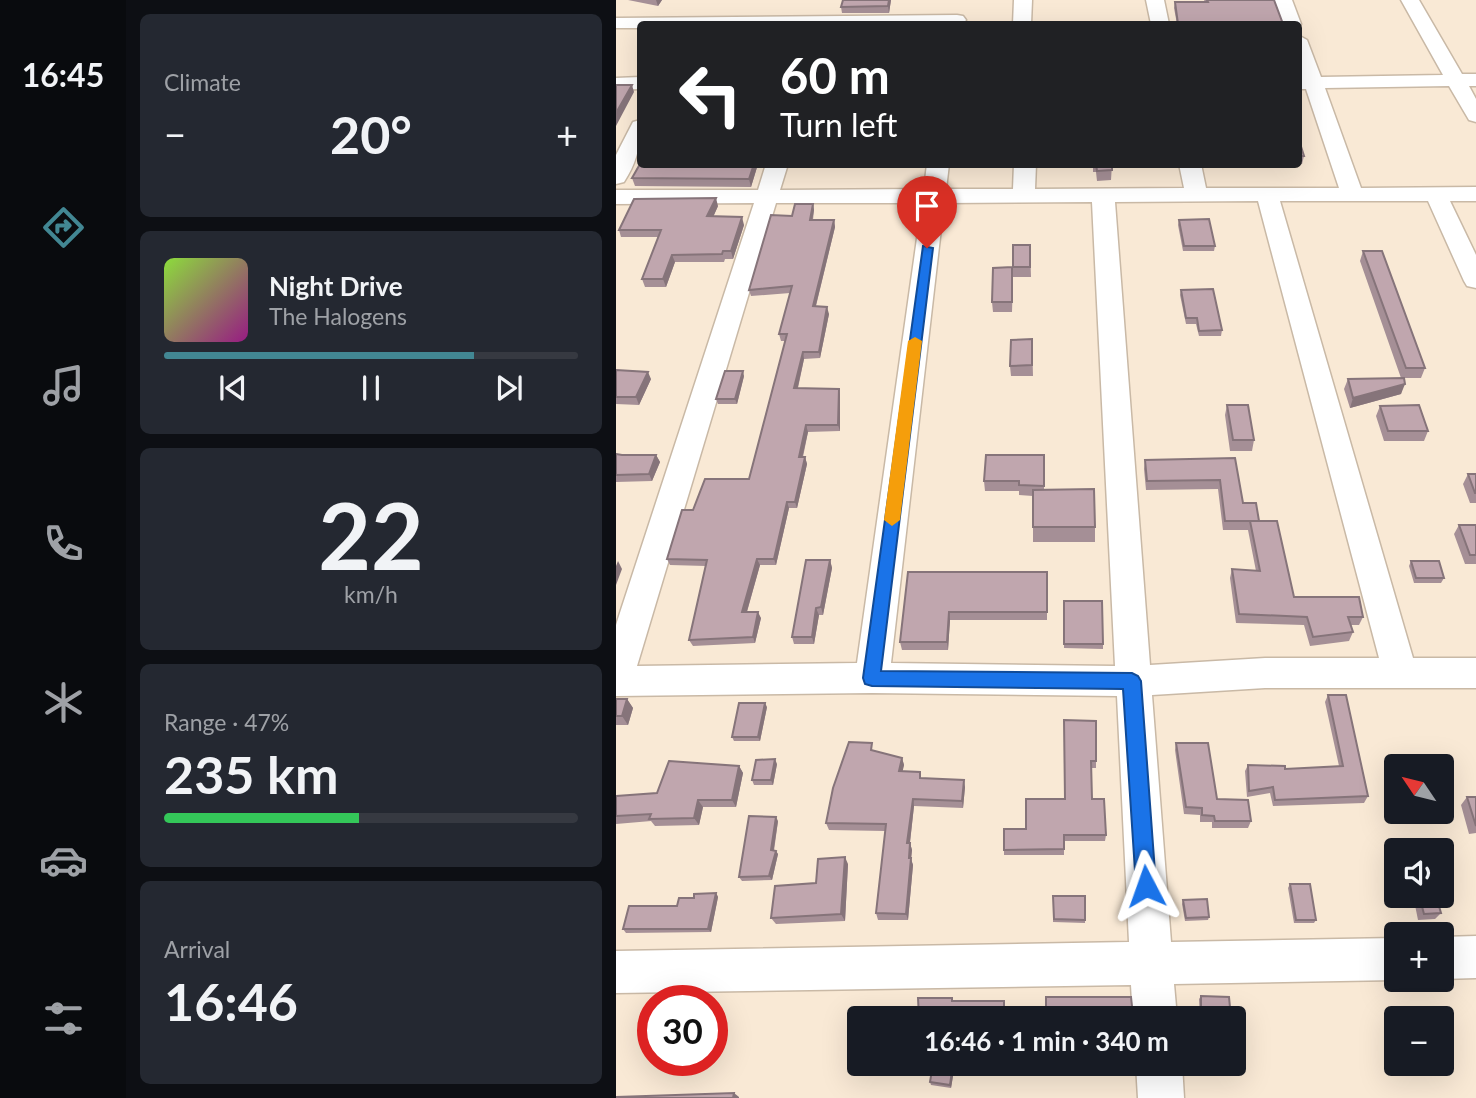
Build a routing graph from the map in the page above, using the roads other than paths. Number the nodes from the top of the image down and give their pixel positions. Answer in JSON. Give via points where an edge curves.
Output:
{"nodes":[{"id":1,"x":959,"y":0,"type":"edge"},
{"id":2,"x":1023,"y":0,"type":"edge"},
{"id":3,"x":1156,"y":0,"type":"edge"},
{"id":4,"x":1283,"y":0,"type":"edge"},
{"id":5,"x":1410,"y":0,"type":"edge"},
{"id":6,"x":957,"y":21,"type":"edge"},
{"id":7,"x":1022,"y":21,"type":"edge"},
{"id":8,"x":1160,"y":21,"type":"edge"},
{"id":9,"x":1291,"y":21,"type":"edge"},
{"id":10,"x":616,"y":23,"type":"edge"},
{"id":11,"x":637,"y":23,"type":"edge"},
{"id":12,"x":1302,"y":59,"type":"edge"},
{"id":13,"x":1455,"y":80,"type":"junction"},
{"id":14,"x":1476,"y":80,"type":"edge"},
{"id":15,"x":637,"y":83,"type":"edge"},
{"id":16,"x":1307,"y":83,"type":"edge"},
{"id":17,"x":616,"y":84,"type":"edge"},
{"id":18,"x":1476,"y":116,"type":"edge"},
{"id":19,"x":637,"y":132,"type":"edge"},
{"id":20,"x":775,"y":168,"type":"edge"},
{"id":21,"x":937,"y":168,"type":"edge"},
{"id":22,"x":1026,"y":168,"type":"edge"},
{"id":23,"x":1191,"y":168,"type":"edge"},
{"id":24,"x":616,"y":177,"type":"edge"},
{"id":25,"x":1436,"y":194,"type":"junction"},
{"id":26,"x":1476,"y":194,"type":"edge"},
{"id":27,"x":934,"y":195,"type":"junction"},
{"id":28,"x":1024,"y":195,"type":"junction"},
{"id":29,"x":1197,"y":195,"type":"junction"},
{"id":30,"x":1266,"y":195,"type":"junction"},
{"id":31,"x":1353,"y":195,"type":"junction"},
{"id":32,"x":1103,"y":196,"type":"junction"},
{"id":33,"x":616,"y":197,"type":"edge"},
{"id":34,"x":767,"y":197,"type":"junction"},
{"id":35,"x":1476,"y":281,"type":"edge"},
{"id":36,"x":1400,"y":672,"type":"junction"},
{"id":37,"x":1476,"y":673,"type":"edge"},
{"id":38,"x":872,"y":678,"type":"junction"},
{"id":39,"x":616,"y":679,"type":"edge"},
{"id":40,"x":1132,"y":681,"type":"junction"},
{"id":41,"x":1476,"y":957,"type":"edge"},
{"id":42,"x":1384,"y":958,"type":"edge"},
{"id":43,"x":1454,"y":958,"type":"edge"},
{"id":44,"x":1152,"y":963,"type":"junction"},
{"id":45,"x":616,"y":972,"type":"edge"},
{"id":46,"x":1155,"y":1006,"type":"edge"},
{"id":47,"x":1160,"y":1076,"type":"edge"},
{"id":48,"x":1161,"y":1098,"type":"edge"}],
"edges":[{"from":1,"to":6,"type":"street"},
{"from":2,"to":7,"type":"street"},
{"from":3,"to":8,"type":"street"},
{"from":4,"to":9,"type":"street"},
{"from":5,"to":13,"type":"street"},
{"from":10,"to":11,"type":"street"},
{"from":12,"to":16,"type":"street"},
{"from":13,"to":14,"type":"street"},
{"from":13,"to":16,"type":"street"},
{"from":13,"to":18,"type":"street"},
{"from":15,"to":17,"type":"street"},
{"from":16,"to":31,"type":"street"},
{"from":19,"to":24,"type":"street"},
{"from":20,"to":34,"type":"street"},
{"from":21,"to":27,"type":"street"},
{"from":22,"to":28,"type":"street"},
{"from":23,"to":29,"type":"street"},
{"from":25,"to":26,"type":"street"},
{"from":25,"to":31,"type":"street"},
{"from":25,"to":35,"type":"street"},
{"from":27,"to":28,"type":"street"},
{"from":27,"to":34,"type":"street"},
{"from":27,"to":38,"type":"street"},
{"from":28,"to":32,"type":"street"},
{"from":29,"to":30,"type":"street"},
{"from":29,"to":32,"type":"street"},
{"from":30,"to":31,"type":"street"},
{"from":30,"to":36,"type":"street"},
{"from":32,"to":40,"type":"street"},
{"from":33,"to":34,"type":"street"},
{"from":34,"to":39,"type":"street"},
{"from":36,"to":37,"type":"street"},
{"from":36,"to":40,"type":"street","via":[[1265,673]]},
{"from":38,"to":39,"type":"street"},
{"from":38,"to":40,"type":"street"},
{"from":40,"to":44,"type":"street"},
{"from":41,"to":43,"type":"street"},
{"from":42,"to":44,"type":"street"},
{"from":44,"to":45,"type":"street"},
{"from":44,"to":46,"type":"street"},
{"from":47,"to":48,"type":"street"}]}
